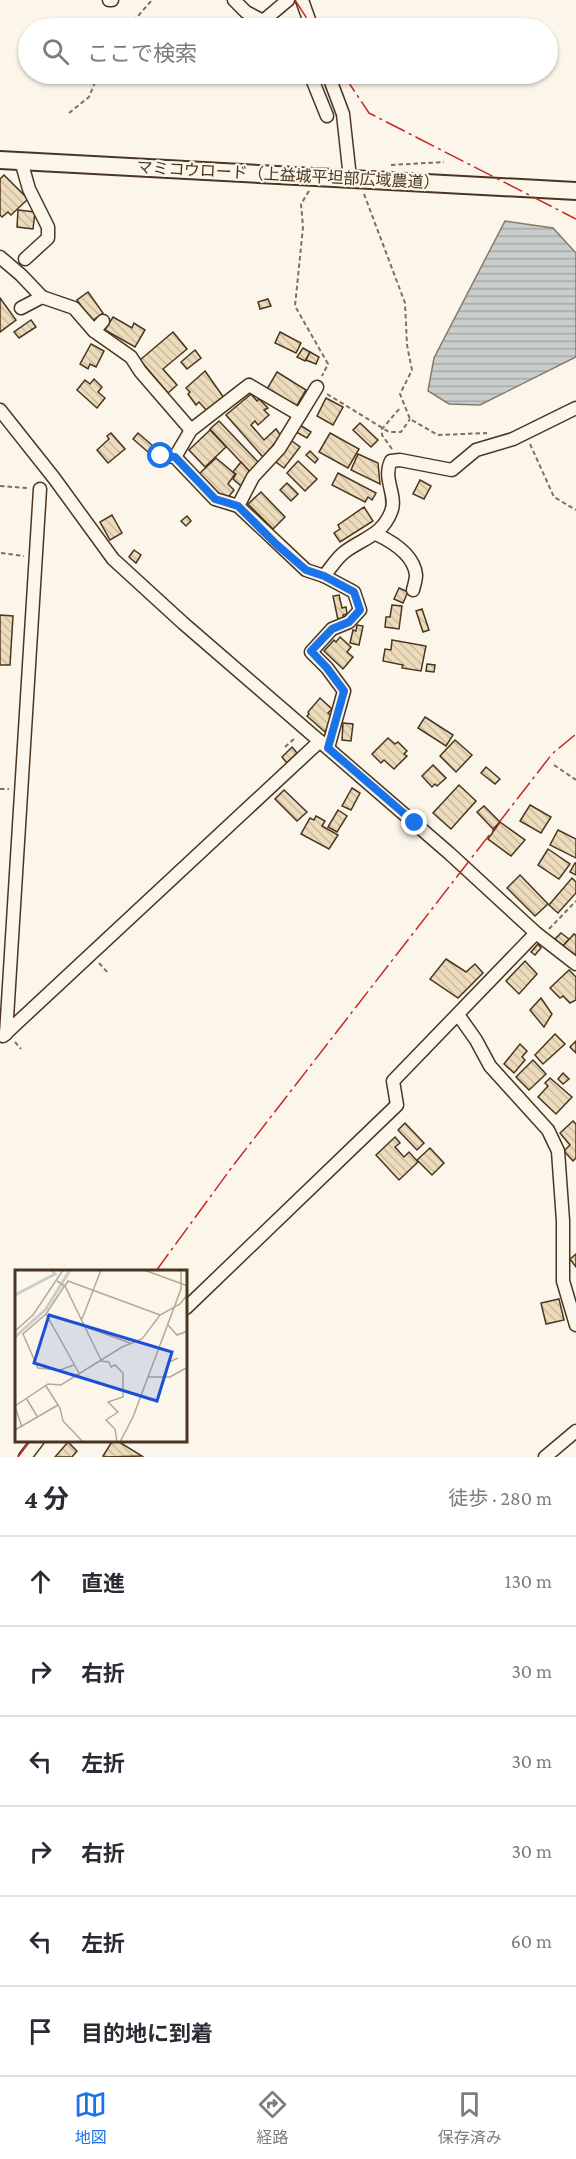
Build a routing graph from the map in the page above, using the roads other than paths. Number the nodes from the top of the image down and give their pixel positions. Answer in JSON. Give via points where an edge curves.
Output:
{"nodes":[{"id":1,"x":234,"y":0,"type":"edge"},
{"id":2,"x":288,"y":0,"type":"edge"},
{"id":3,"x":302,"y":0,"type":"edge"},
{"id":4,"x":255,"y":18,"type":"edge"},
{"id":5,"x":272,"y":18,"type":"edge"},
{"id":6,"x":308,"y":18,"type":"edge"},
{"id":7,"x":314,"y":84,"type":"edge"},
{"id":8,"x":332,"y":84,"type":"edge"},
{"id":9,"x":327,"y":116,"type":"dead end"},
{"id":10,"x":0,"y":160,"type":"edge"},
{"id":11,"x":21,"y":161,"type":"junction"},
{"id":12,"x":354,"y":178,"type":"junction"},
{"id":13,"x":576,"y":191,"type":"edge"},
{"id":14,"x":0,"y":257,"type":"edge"},
{"id":15,"x":25,"y":259,"type":"dead end"},
{"id":16,"x":42,"y":297,"type":"junction"},
{"id":17,"x":21,"y":308,"type":"dead end"},
{"id":18,"x":103,"y":321,"type":"dead end"},
{"id":19,"x":94,"y":331,"type":"junction"},
{"id":20,"x":317,"y":387,"type":"road end"},
{"id":21,"x":576,"y":408,"type":"edge"},
{"id":22,"x":0,"y":410,"type":"edge"},
{"id":23,"x":300,"y":415,"type":"junction"},
{"id":24,"x":190,"y":430,"type":"junction"},
{"id":25,"x":161,"y":456,"type":"dead end"},
{"id":26,"x":175,"y":457,"type":"junction"},
{"id":27,"x":40,"y":489,"type":"dead end"},
{"id":28,"x":238,"y":506,"type":"junction"},
{"id":29,"x":376,"y":534,"type":"junction"},
{"id":30,"x":324,"y":576,"type":"junction"},
{"id":31,"x":413,"y":590,"type":"dead end"},
{"id":32,"x":324,"y":744,"type":"junction"},
{"id":33,"x":539,"y":935,"type":"junction"},
{"id":34,"x":576,"y":964,"type":"edge"},
{"id":35,"x":459,"y":1016,"type":"junction"},
{"id":36,"x":3,"y":1036,"type":"edge"},
{"id":37,"x":188,"y":1306,"type":"edge"},
{"id":38,"x":576,"y":1325,"type":"edge"},
{"id":39,"x":576,"y":1431,"type":"edge"},
{"id":40,"x":36,"y":1442,"type":"edge"},
{"id":41,"x":25,"y":1457,"type":"edge"},
{"id":42,"x":545,"y":1457,"type":"edge"}],
"edges":[{"from":1,"to":4,"type":"street"},
{"from":2,"to":5,"type":"street"},
{"from":3,"to":6,"type":"street"},
{"from":7,"to":9,"type":"street"},
{"from":8,"to":12,"type":"street","via":[[343,114]]},
{"from":10,"to":11,"type":"street","name":"マミコウロード（上益城平坦部広域農道）"},
{"from":11,"to":12,"type":"street","name":"マミコウロード（上益城平坦部広域農道）"},
{"from":11,"to":15,"type":"street","via":[[29,189],[48,227],[48,238]]},
{"from":12,"to":13,"type":"street","name":"マミコウロード（上益城平坦部広域農道）"},
{"from":14,"to":16,"type":"street"},
{"from":16,"to":17,"type":"street"},
{"from":16,"to":19,"type":"street","via":[[74,308]]},
{"from":18,"to":19,"type":"street"},
{"from":19,"to":24,"type":"street","via":[[130,357]]},
{"from":20,"to":23,"type":"street"},
{"from":21,"to":29,"type":"street","via":[[525,433],[476,450],[452,470],[391,461],[387,469],[392,511]]},
{"from":22,"to":32,"type":"street","via":[[113,559]]},
{"from":23,"to":24,"type":"street","via":[[249,385]]},
{"from":23,"to":28,"type":"street","via":[[279,449],[253,477]]},
{"from":24,"to":26,"type":"street"},
{"from":25,"to":26,"type":"street"},
{"from":26,"to":28,"type":"street","via":[[215,499]]},
{"from":27,"to":36,"type":"street"},
{"from":28,"to":30,"type":"street","via":[[306,570]]},
{"from":29,"to":30,"type":"street","via":[[343,553]]},
{"from":29,"to":31,"type":"street","via":[[399,548],[410,561],[416,576]]},
{"from":30,"to":32,"type":"street","via":[[354,592],[360,610],[305,653],[327,668],[344,691]]},
{"from":32,"to":33,"type":"street"},
{"from":32,"to":36,"type":"street"},
{"from":33,"to":34,"type":"street"},
{"from":33,"to":35,"type":"street"},
{"from":35,"to":37,"type":"street","via":[[393,1082],[397,1106]]},
{"from":35,"to":38,"type":"street","via":[[490,1066],[548,1130],[558,1151],[563,1281]]},
{"from":39,"to":42,"type":"street"},
{"from":40,"to":41,"type":"street"}]}
